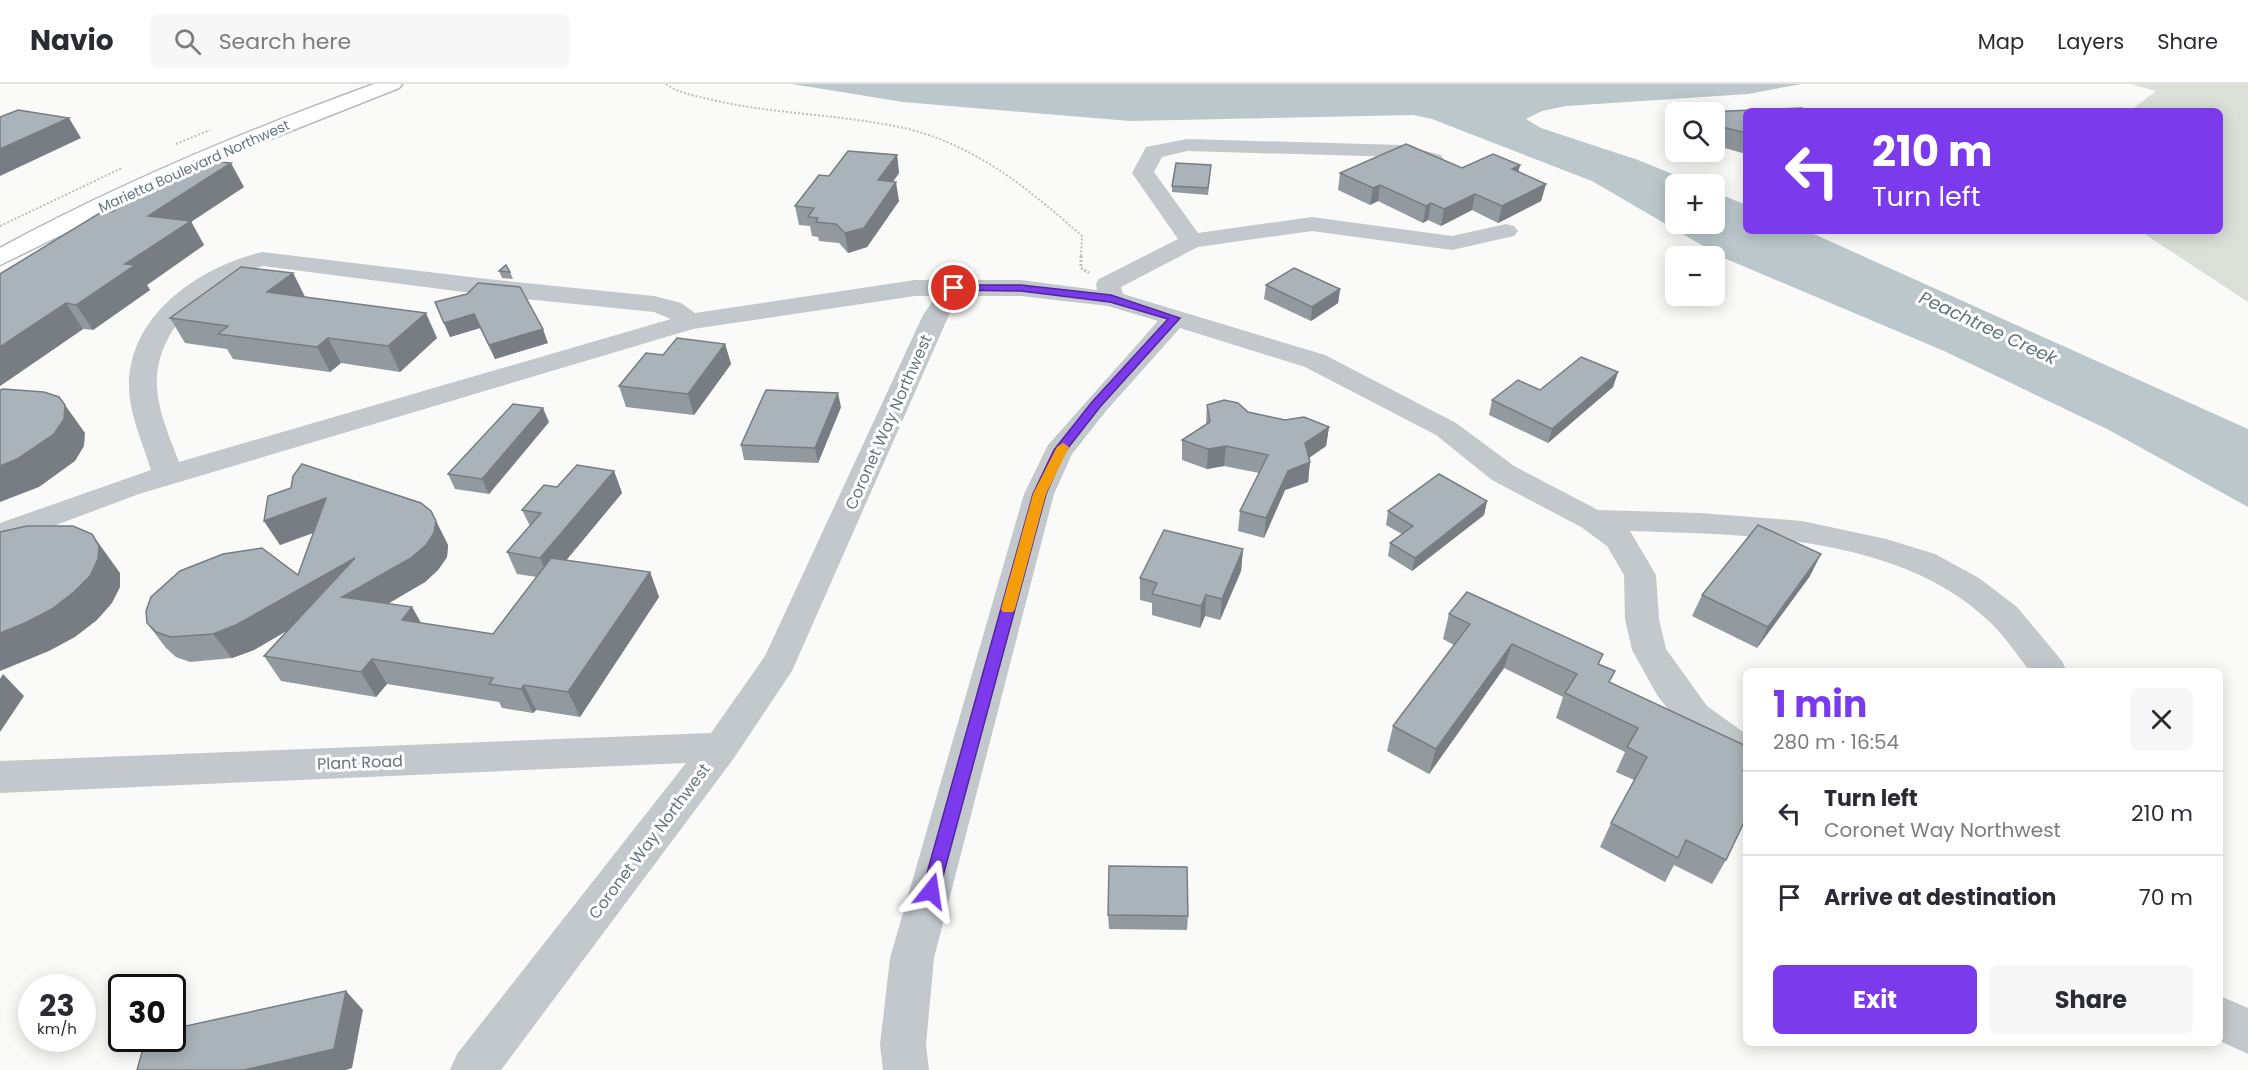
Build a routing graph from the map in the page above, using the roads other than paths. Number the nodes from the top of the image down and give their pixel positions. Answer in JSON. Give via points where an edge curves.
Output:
{"nodes":[{"id":1,"x":350,"y":84,"type":"edge"},
{"id":2,"x":392,"y":84,"type":"edge"},
{"id":3,"x":1457,"y":167,"type":"edge"},
{"id":4,"x":1506,"y":231,"type":"dead end"},
{"id":5,"x":0,"y":236,"type":"edge"},
{"id":6,"x":1192,"y":241,"type":"junction"},
{"id":7,"x":0,"y":258,"type":"edge"},
{"id":8,"x":954,"y":288,"type":"junction"},
{"id":9,"x":1111,"y":298,"type":"junction"},
{"id":10,"x":1175,"y":318,"type":"junction"},
{"id":11,"x":690,"y":322,"type":"junction"},
{"id":12,"x":168,"y":475,"type":"junction"},
{"id":13,"x":1592,"y":520,"type":"junction"},
{"id":14,"x":0,"y":535,"type":"edge"},
{"id":15,"x":2047,"y":668,"type":"edge"},
{"id":16,"x":721,"y":747,"type":"junction"},
{"id":17,"x":1743,"y":752,"type":"edge"},
{"id":18,"x":0,"y":777,"type":"edge"},
{"id":19,"x":2223,"y":1019,"type":"edge"},
{"id":20,"x":2248,"y":1032,"type":"edge"},
{"id":21,"x":472,"y":1070,"type":"edge"},
{"id":22,"x":906,"y":1070,"type":"edge"}],
"edges":[{"from":1,"to":5,"type":"main road","name":"Marietta Boulevard Northwest","via":[[211,138]]},
{"from":2,"to":7,"type":"main road","name":"Marietta Boulevard Northwest","via":[[194,163]]},
{"from":3,"to":6,"type":"street","via":[[1401,151],[1187,145],[1154,152],[1143,173]]},
{"from":4,"to":6,"type":"street","via":[[1452,243],[1312,224]]},
{"from":6,"to":9,"type":"street","via":[[1108,284]]},
{"from":8,"to":9,"type":"street","via":[[1021,288]]},
{"from":8,"to":11,"type":"street","via":[[915,288]]},
{"from":8,"to":16,"type":"street","name":"Coronet Way Northwest","via":[[936,315],[780,662]]},
{"from":9,"to":10,"type":"street"},
{"from":10,"to":13,"type":"street","via":[[1315,361],[1446,429],[1503,473]]},
{"from":10,"to":22,"type":"street","via":[[1058,452],[1039,494],[912,958],[903,1045]]},
{"from":11,"to":12,"type":"street"},
{"from":11,"to":12,"type":"street","via":[[672,309],[654,304],[262,259],[242,262],[204,283],[158,329],[145,359],[143,386]]},
{"from":12,"to":14,"type":"street"},
{"from":13,"to":15,"type":"street","via":[[1700,523],[1802,532],[1923,562],[1975,592],[2005,616]]},
{"from":13,"to":17,"type":"street","via":[[1619,539],[1632,558],[1640,575],[1642,619],[1649,650],[1670,685],[1694,716]]},
{"from":16,"to":18,"type":"street","name":"Plant Road"},
{"from":16,"to":21,"type":"street","name":"Coronet Way Northwest"},
{"from":19,"to":20,"type":"street"}]}
